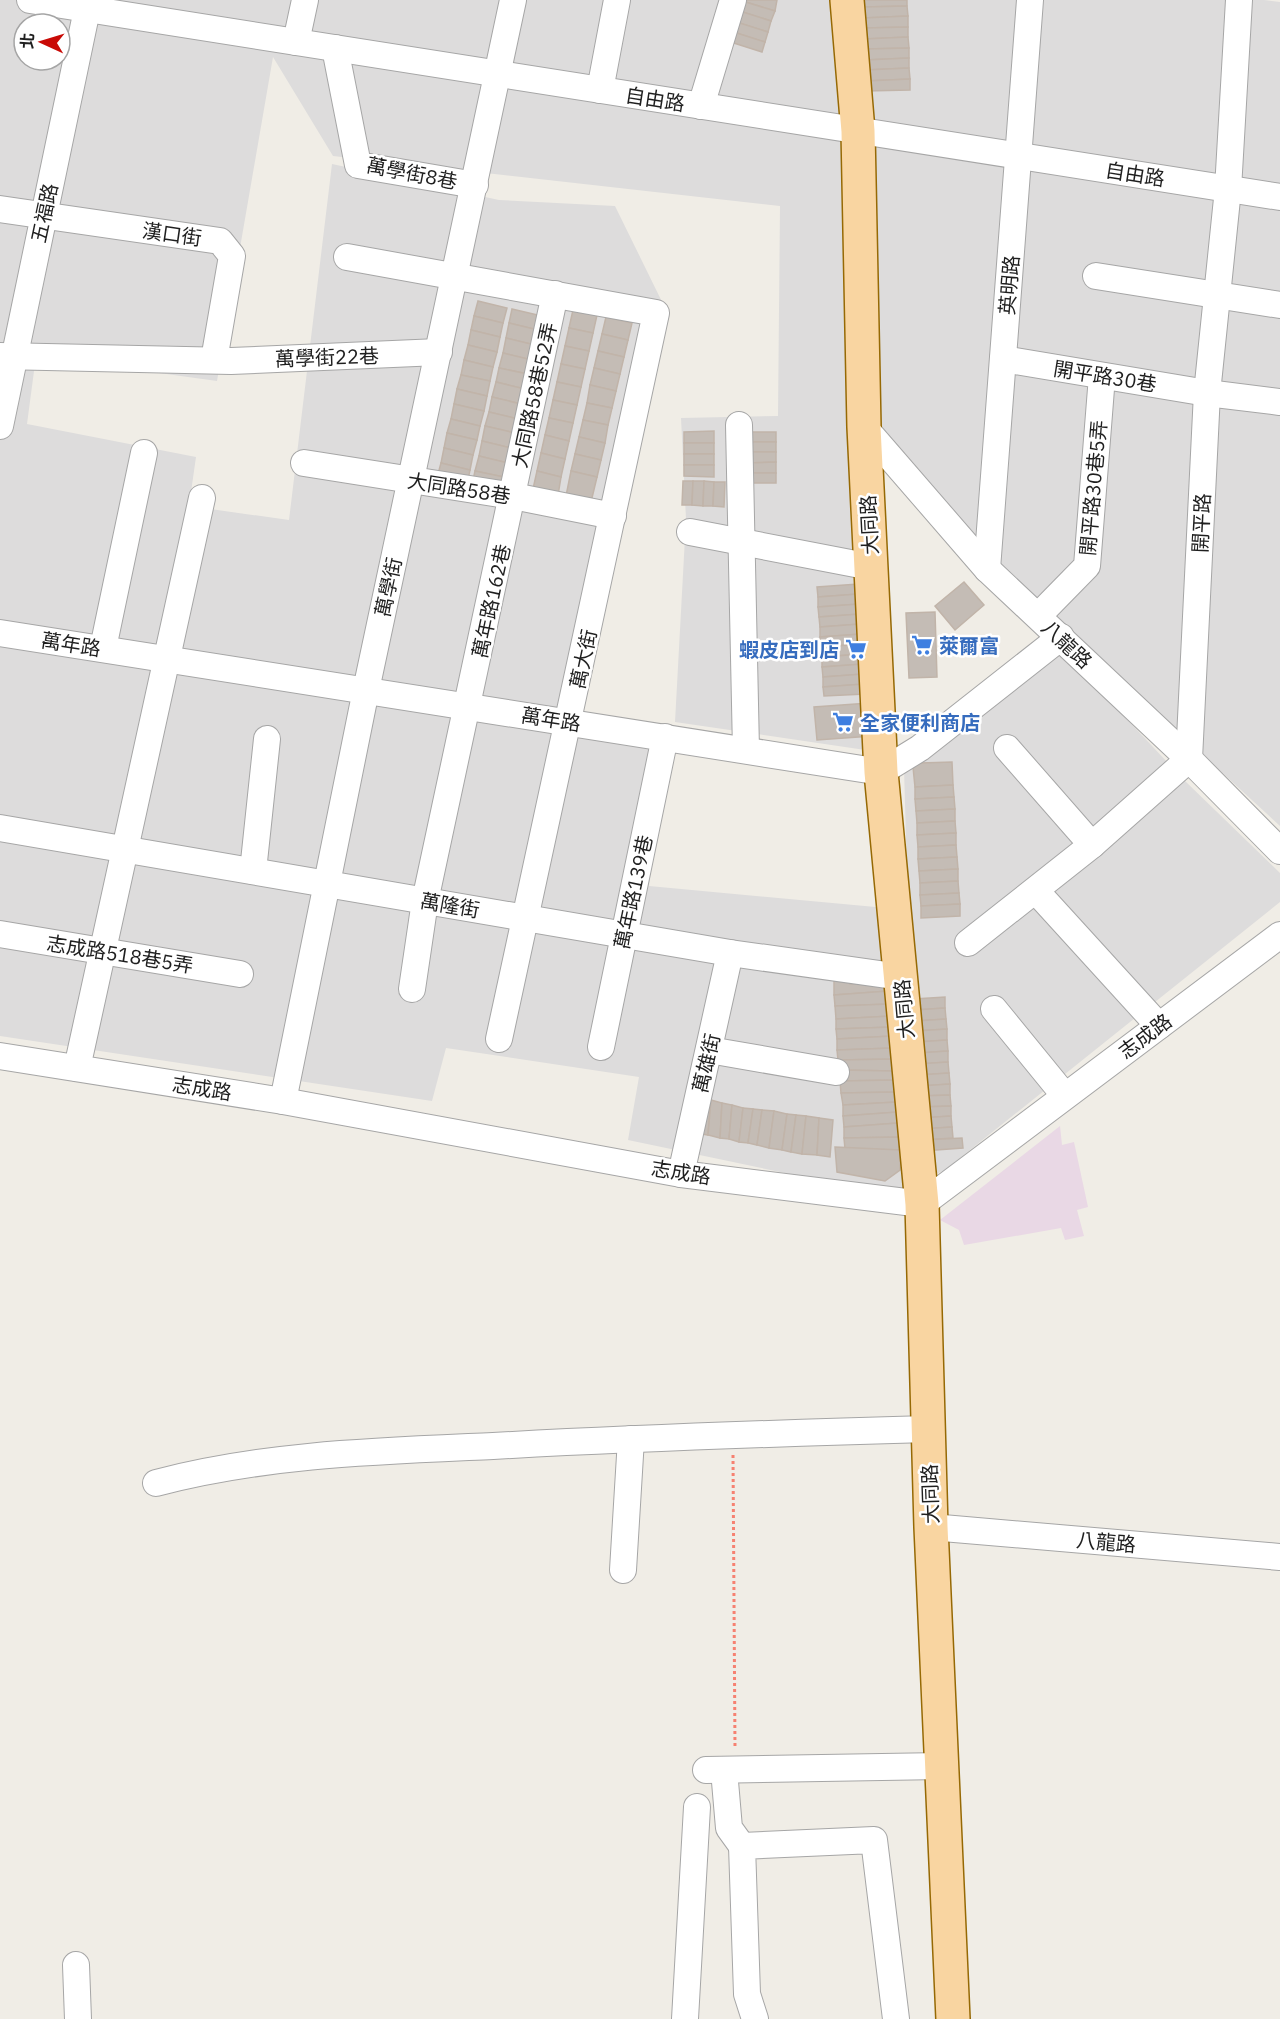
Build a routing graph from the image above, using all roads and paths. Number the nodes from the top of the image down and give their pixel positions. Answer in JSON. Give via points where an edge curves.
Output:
{"nodes":[{"id":1,"x":30,"y":0,"type":"edge"},
{"id":2,"x":305,"y":0,"type":"edge"},
{"id":3,"x":513,"y":0,"type":"edge"},
{"id":4,"x":617,"y":0,"type":"edge"},
{"id":5,"x":733,"y":0,"type":"edge"},
{"id":6,"x":847,"y":0,"type":"edge"},
{"id":7,"x":1030,"y":0,"type":"edge"},
{"id":8,"x":1239,"y":0,"type":"edge"},
{"id":9,"x":88,"y":5,"type":"edge"},
{"id":10,"x":296,"y":42,"type":"junction"},
{"id":11,"x":335,"y":48,"type":"junction"},
{"id":12,"x":499,"y":74,"type":"junction"},
{"id":13,"x":600,"y":90,"type":"junction"},
{"id":14,"x":700,"y":106,"type":"junction"},
{"id":15,"x":858,"y":130,"type":"junction"},
{"id":16,"x":1020,"y":156,"type":"junction"},
{"id":17,"x":475,"y":185,"type":"junction"},
{"id":18,"x":1228,"y":189,"type":"junction"},
{"id":19,"x":1280,"y":197,"type":"edge"},
{"id":20,"x":0,"y":209,"type":"edge"},
{"id":21,"x":44,"y":217,"type":"junction"},
{"id":22,"x":347,"y":257,"type":"dead end"},
{"id":23,"x":455,"y":276,"type":"junction"},
{"id":24,"x":1096,"y":276,"type":"dead end"},
{"id":25,"x":555,"y":294,"type":"junction"},
{"id":26,"x":1217,"y":295,"type":"junction"},
{"id":27,"x":1280,"y":305,"type":"edge"},
{"id":28,"x":439,"y":352,"type":"junction"},
{"id":29,"x":7,"y":357,"type":"edge"},
{"id":30,"x":1003,"y":359,"type":"junction"},
{"id":31,"x":214,"y":360,"type":"junction"},
{"id":32,"x":1102,"y":376,"type":"junction"},
{"id":33,"x":1207,"y":393,"type":"junction"},
{"id":34,"x":1280,"y":402,"type":"edge"},
{"id":35,"x":1,"y":420,"type":"edge"},
{"id":36,"x":739,"y":425,"type":"dead end"},
{"id":37,"x":864,"y":427,"type":"junction"},
{"id":38,"x":144,"y":453,"type":"dead end"},
{"id":39,"x":304,"y":463,"type":"dead end"},
{"id":40,"x":411,"y":480,"type":"junction"},
{"id":41,"x":513,"y":496,"type":"junction"},
{"id":42,"x":202,"y":498,"type":"dead end"},
{"id":43,"x":613,"y":516,"type":"junction"},
{"id":44,"x":690,"y":532,"type":"dead end"},
{"id":45,"x":742,"y":542,"type":"junction"},
{"id":46,"x":871,"y":567,"type":"junction"},
{"id":47,"x":987,"y":569,"type":"junction"},
{"id":48,"x":1038,"y":616,"type":"junction"},
{"id":49,"x":0,"y":633,"type":"edge"},
{"id":50,"x":1060,"y":638,"type":"junction"},
{"id":51,"x":103,"y":648,"type":"junction"},
{"id":52,"x":166,"y":658,"type":"junction"},
{"id":53,"x":366,"y":690,"type":"junction"},
{"id":54,"x":468,"y":706,"type":"junction"},
{"id":55,"x":569,"y":722,"type":"junction"},
{"id":56,"x":665,"y":737,"type":"junction"},
{"id":57,"x":267,"y":739,"type":"dead end"},
{"id":58,"x":1007,"y":748,"type":"dead end"},
{"id":59,"x":746,"y":750,"type":"junction"},
{"id":60,"x":1189,"y":759,"type":"junction"},
{"id":61,"x":881,"y":772,"type":"junction"},
{"id":62,"x":0,"y":828,"type":"edge"},
{"id":63,"x":1092,"y":845,"type":"junction"},
{"id":64,"x":125,"y":849,"type":"junction"},
{"id":65,"x":1280,"y":851,"type":"edge"},
{"id":66,"x":253,"y":871,"type":"junction"},
{"id":67,"x":327,"y":884,"type":"junction"},
{"id":68,"x":1036,"y":891,"type":"junction"},
{"id":69,"x":425,"y":901,"type":"junction"},
{"id":70,"x":525,"y":918,"type":"junction"},
{"id":71,"x":0,"y":934,"type":"edge"},
{"id":72,"x":624,"y":935,"type":"junction"},
{"id":73,"x":1280,"y":935,"type":"edge"},
{"id":74,"x":968,"y":943,"type":"dead end"},
{"id":75,"x":103,"y":951,"type":"junction"},
{"id":76,"x":730,"y":953,"type":"junction"},
{"id":77,"x":240,"y":974,"type":"dead end"},
{"id":78,"x":901,"y":977,"type":"junction"},
{"id":79,"x":412,"y":989,"type":"dead end"},
{"id":80,"x":994,"y":1009,"type":"dead end"},
{"id":81,"x":1159,"y":1026,"type":"junction"},
{"id":82,"x":499,"y":1039,"type":"dead end"},
{"id":83,"x":600,"y":1047,"type":"dead end"},
{"id":84,"x":709,"y":1050,"type":"junction"},
{"id":85,"x":0,"y":1056,"type":"edge"},
{"id":86,"x":77,"y":1068,"type":"junction"},
{"id":87,"x":836,"y":1072,"type":"dead end"},
{"id":88,"x":1065,"y":1096,"type":"junction"},
{"id":89,"x":283,"y":1101,"type":"junction"},
{"id":90,"x":681,"y":1174,"type":"junction"},
{"id":91,"x":922,"y":1204,"type":"junction"},
{"id":92,"x":928,"y":1429,"type":"junction"},
{"id":93,"x":733,"y":1435,"type":"junction"},
{"id":94,"x":631,"y":1439,"type":"junction"},
{"id":95,"x":156,"y":1484,"type":"dead end"},
{"id":96,"x":931,"y":1527,"type":"junction"},
{"id":97,"x":1280,"y":1557,"type":"edge"},
{"id":98,"x":622,"y":1570,"type":"dead end"},
{"id":99,"x":942,"y":1766,"type":"junction"},
{"id":100,"x":722,"y":1770,"type":"junction"},
{"id":101,"x":697,"y":1807,"type":"dead end"},
{"id":102,"x":742,"y":1846,"type":"junction"},
{"id":103,"x":76,"y":1965,"type":"dead end"},
{"id":104,"x":78,"y":2019,"type":"edge"},
{"id":105,"x":685,"y":2019,"type":"edge"},
{"id":106,"x":755,"y":2019,"type":"edge"},
{"id":107,"x":896,"y":2019,"type":"edge"},
{"id":108,"x":953,"y":2019,"type":"edge"}],
"edges":[{"from":1,"to":9,"type":"street","name":"自由路"},
{"from":2,"to":10,"type":"street"},
{"from":3,"to":12,"type":"street","name":"萬學街"},
{"from":4,"to":13,"type":"street"},
{"from":5,"to":14,"type":"street"},
{"from":6,"to":15,"type":"main road","name":"大同路"},
{"from":7,"to":16,"type":"street","name":"英明路"},
{"from":8,"to":18,"type":"street","name":"開平路"},
{"from":9,"to":10,"type":"street","name":"自由路"},
{"from":9,"to":21,"type":"street","name":"五福路"},
{"from":10,"to":11,"type":"street","name":"自由路"},
{"from":11,"to":12,"type":"street","name":"自由路"},
{"from":11,"to":17,"type":"street","name":"萬學街8巷","via":[[358,165]]},
{"from":12,"to":13,"type":"street","name":"自由路"},
{"from":12,"to":17,"type":"street","name":"萬學街"},
{"from":13,"to":14,"type":"street","name":"自由路"},
{"from":14,"to":15,"type":"street","name":"自由路"},
{"from":15,"to":16,"type":"street","name":"自由路"},
{"from":15,"to":37,"type":"main road","name":"大同路"},
{"from":16,"to":18,"type":"street","name":"自由路"},
{"from":16,"to":30,"type":"street","name":"英明路"},
{"from":17,"to":23,"type":"street","name":"萬學街"},
{"from":18,"to":19,"type":"street","name":"自由路"},
{"from":18,"to":26,"type":"street","name":"開平路"},
{"from":20,"to":21,"type":"street","name":"漢口街"},
{"from":21,"to":29,"type":"street","name":"五福路"},
{"from":21,"to":31,"type":"street","name":"漢口街","via":[[220,241],[232,256]]},
{"from":22,"to":23,"type":"street"},
{"from":23,"to":25,"type":"street"},
{"from":23,"to":28,"type":"street","name":"萬學街"},
{"from":24,"to":26,"type":"street"},
{"from":25,"to":41,"type":"street","name":"大同路58巷52弄"},
{"from":25,"to":43,"type":"street","name":"萬大街","via":[[656,313]]},
{"from":26,"to":27,"type":"street"},
{"from":26,"to":33,"type":"street","name":"開平路"},
{"from":28,"to":31,"type":"street","name":"萬學街22巷"},
{"from":28,"to":40,"type":"street","name":"萬學街"},
{"from":29,"to":31,"type":"street","name":"萬學街22巷"},
{"from":29,"to":35,"type":"street","name":"五福路"},
{"from":30,"to":32,"type":"street","name":"開平路30巷"},
{"from":30,"to":47,"type":"street","name":"英明路"},
{"from":32,"to":33,"type":"street","name":"開平路30巷"},
{"from":32,"to":48,"type":"street","name":"開平路30巷5弄","via":[[1087,566]]},
{"from":33,"to":34,"type":"street","name":"開平路30巷"},
{"from":33,"to":60,"type":"street","name":"開平路"},
{"from":36,"to":45,"type":"street"},
{"from":37,"to":46,"type":"main road","name":"大同路"},
{"from":37,"to":47,"type":"street","name":"八龍路"},
{"from":38,"to":51,"type":"street"},
{"from":39,"to":40,"type":"street","name":"大同路58巷"},
{"from":40,"to":41,"type":"street","name":"大同路58巷"},
{"from":40,"to":53,"type":"street","name":"萬學街"},
{"from":41,"to":43,"type":"street","name":"大同路58巷"},
{"from":41,"to":54,"type":"street","name":"萬年路162巷"},
{"from":42,"to":52,"type":"street"},
{"from":43,"to":55,"type":"street","name":"萬大街"},
{"from":44,"to":45,"type":"street"},
{"from":45,"to":46,"type":"street"},
{"from":45,"to":59,"type":"street"},
{"from":46,"to":61,"type":"main road","name":"大同路"},
{"from":47,"to":48,"type":"street","name":"八龍路"},
{"from":48,"to":50,"type":"street","name":"八龍路"},
{"from":49,"to":51,"type":"street","name":"萬年路"},
{"from":50,"to":60,"type":"street","name":"八龍路"},
{"from":50,"to":61,"type":"street","via":[[920,748]]},
{"from":51,"to":52,"type":"street","name":"萬年路"},
{"from":52,"to":53,"type":"street","name":"萬年路"},
{"from":52,"to":64,"type":"street"},
{"from":53,"to":54,"type":"street","name":"萬年路"},
{"from":53,"to":67,"type":"street","name":"萬學街"},
{"from":54,"to":55,"type":"street","name":"萬年路"},
{"from":54,"to":69,"type":"street","name":"萬年路162巷"},
{"from":55,"to":56,"type":"street","name":"萬年路"},
{"from":55,"to":70,"type":"street","name":"萬大街"},
{"from":56,"to":59,"type":"street","name":"萬年路"},
{"from":56,"to":72,"type":"street","name":"萬年路139巷"},
{"from":57,"to":66,"type":"street"},
{"from":58,"to":63,"type":"street"},
{"from":59,"to":61,"type":"street","name":"萬年路"},
{"from":60,"to":63,"type":"street"},
{"from":60,"to":65,"type":"street","name":"八龍路"},
{"from":61,"to":78,"type":"main road","name":"大同路"},
{"from":62,"to":64,"type":"street","name":"萬隆街"},
{"from":63,"to":68,"type":"street"},
{"from":64,"to":66,"type":"street","name":"萬隆街"},
{"from":64,"to":75,"type":"street"},
{"from":66,"to":67,"type":"street","name":"萬隆街"},
{"from":67,"to":69,"type":"street","name":"萬隆街"},
{"from":67,"to":89,"type":"street","name":"萬學街"},
{"from":68,"to":74,"type":"street"},
{"from":68,"to":81,"type":"street"},
{"from":69,"to":70,"type":"street","name":"萬隆街"},
{"from":69,"to":79,"type":"street","name":"萬年路162巷"},
{"from":70,"to":72,"type":"street","name":"萬隆街"},
{"from":70,"to":82,"type":"street","name":"萬大街"},
{"from":71,"to":75,"type":"street","name":"志成路518巷5弄"},
{"from":72,"to":76,"type":"street","name":"萬隆街"},
{"from":72,"to":83,"type":"street","name":"萬年路139巷"},
{"from":73,"to":81,"type":"street","name":"志成路"},
{"from":75,"to":77,"type":"street","name":"志成路518巷5弄"},
{"from":75,"to":86,"type":"street"},
{"from":76,"to":78,"type":"street","name":"萬隆街"},
{"from":76,"to":84,"type":"street","name":"萬雄街"},
{"from":78,"to":91,"type":"main road","name":"大同路"},
{"from":80,"to":88,"type":"street"},
{"from":81,"to":88,"type":"street","name":"志成路"},
{"from":84,"to":87,"type":"street"},
{"from":84,"to":90,"type":"street","name":"萬雄街"},
{"from":85,"to":86,"type":"street","name":"志成路"},
{"from":86,"to":89,"type":"street","name":"志成路"},
{"from":88,"to":91,"type":"street","name":"志成路"},
{"from":89,"to":90,"type":"street","name":"志成路"},
{"from":90,"to":91,"type":"street","name":"志成路"},
{"from":91,"to":92,"type":"main road","name":"大同路"},
{"from":92,"to":93,"type":"street"},
{"from":92,"to":96,"type":"main road","name":"大同路"},
{"from":93,"to":94,"type":"street"},
{"from":93,"to":100,"type":"path"},
{"from":94,"to":95,"type":"street","via":[[334,1454],[192,1474]]},
{"from":94,"to":98,"type":"street"},
{"from":96,"to":97,"type":"street","name":"八龍路"},
{"from":96,"to":99,"type":"main road","name":"大同路"},
{"from":99,"to":100,"type":"street"},
{"from":99,"to":108,"type":"main road","name":"大同路"},
{"from":100,"to":102,"type":"street","via":[[729,1828]]},
{"from":101,"to":105,"type":"street"},
{"from":102,"to":106,"type":"street","via":[[747,1994]]},
{"from":102,"to":107,"type":"street","via":[[874,1840]]},
{"from":103,"to":104,"type":"street"}]}
